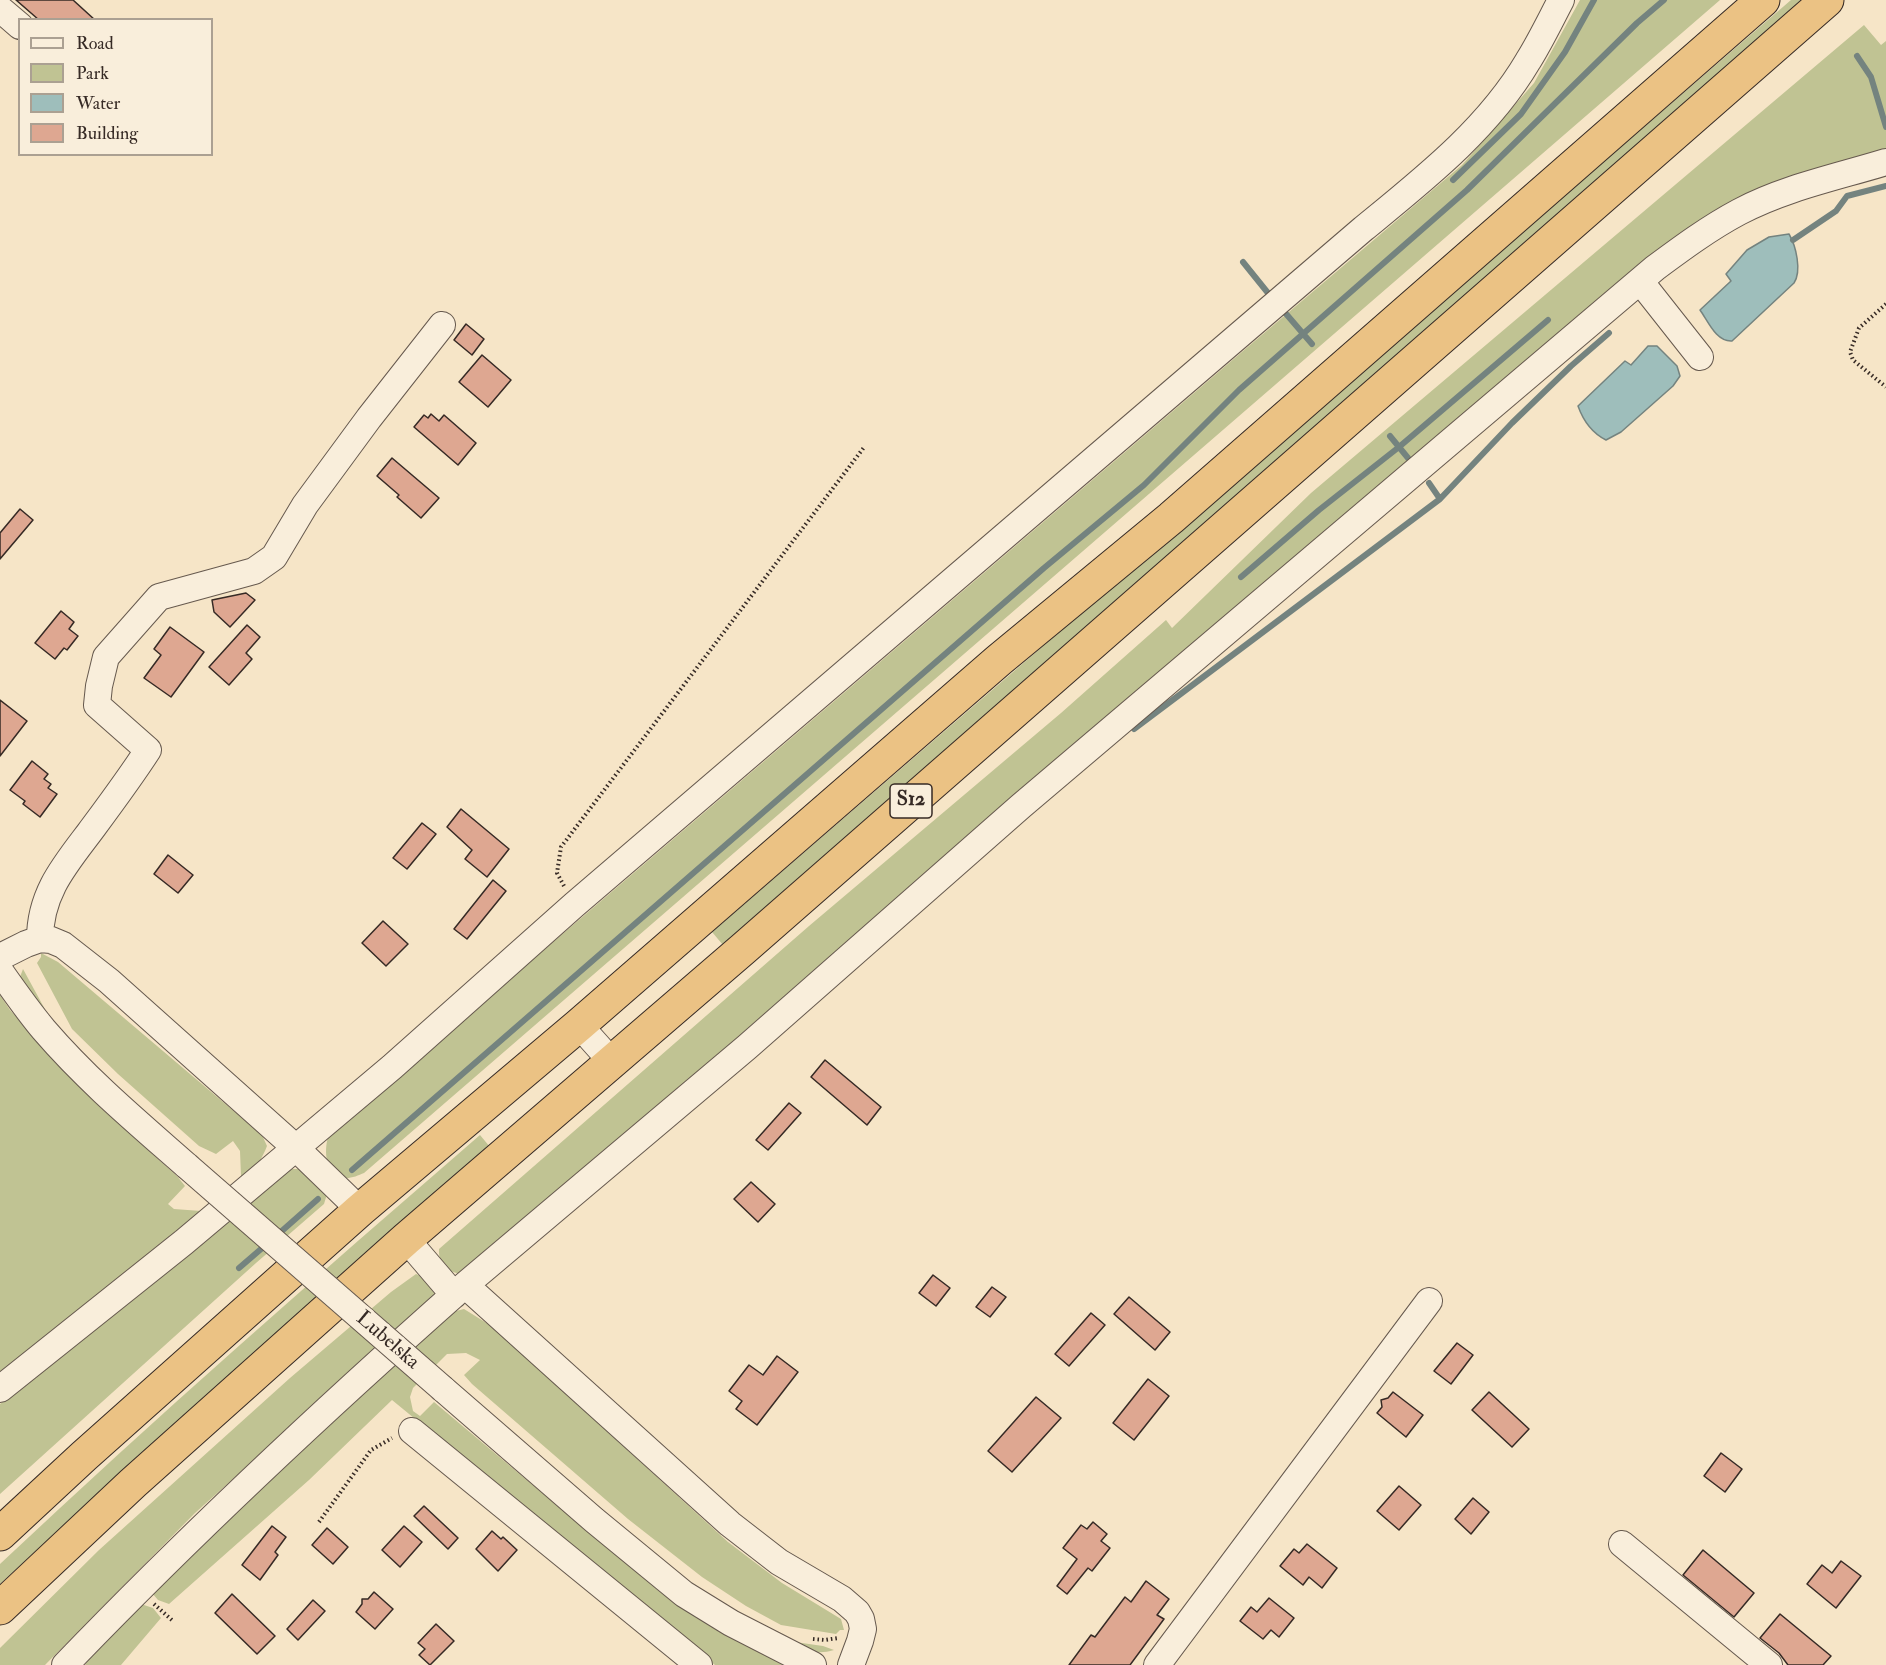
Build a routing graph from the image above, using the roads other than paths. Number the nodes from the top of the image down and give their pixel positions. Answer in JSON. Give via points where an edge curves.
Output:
{"nodes":[{"id":1,"x":1561,"y":0,"type":"edge"},
{"id":2,"x":1763,"y":0,"type":"edge"},
{"id":3,"x":1827,"y":0,"type":"edge"},
{"id":4,"x":0,"y":9,"type":"edge"},
{"id":5,"x":18,"y":24,"type":"edge"},
{"id":6,"x":1886,"y":162,"type":"edge"},
{"id":7,"x":1640,"y":281,"type":"junction"},
{"id":8,"x":442,"y":325,"type":"dead end"},
{"id":9,"x":1700,"y":357,"type":"dead end"},
{"id":10,"x":40,"y":939,"type":"junction"},
{"id":11,"x":0,"y":957,"type":"edge"},
{"id":12,"x":0,"y":971,"type":"edge"},
{"id":13,"x":579,"y":1025,"type":"junction"},
{"id":14,"x":612,"y":1062,"type":"junction"},
{"id":15,"x":296,"y":1148,"type":"junction"},
{"id":16,"x":360,"y":1210,"type":"junction"},
{"id":17,"x":406,"y":1239,"type":"junction"},
{"id":18,"x":460,"y":1290,"type":"junction"},
{"id":19,"x":1429,"y":1301,"type":"dead end"},
{"id":20,"x":0,"y":1389,"type":"edge"},
{"id":21,"x":412,"y":1431,"type":"road end"},
{"id":22,"x":0,"y":1534,"type":"edge"},
{"id":23,"x":1622,"y":1544,"type":"dead end"},
{"id":24,"x":0,"y":1608,"type":"edge"},
{"id":25,"x":65,"y":1665,"type":"edge"},
{"id":26,"x":699,"y":1665,"type":"edge"},
{"id":27,"x":813,"y":1665,"type":"edge"},
{"id":28,"x":850,"y":1665,"type":"edge"},
{"id":29,"x":1157,"y":1665,"type":"edge"},
{"id":30,"x":1769,"y":1665,"type":"edge"}],
"edges":[{"from":1,"to":15,"type":"street","via":[[1511,87],[1448,157]]},
{"from":2,"to":13,"type":"highway","number":"S12","via":[[1171,518],[999,660]]},
{"from":3,"to":14,"type":"highway","number":"S12"},
{"from":4,"to":5,"type":"street"},
{"from":6,"to":7,"type":"street","via":[[1774,196],[1740,212],[1689,243]]},
{"from":7,"to":9,"type":"street"},
{"from":7,"to":18,"type":"street","via":[[1030,798]]},
{"from":8,"to":10,"type":"street","via":[[369,418],[274,556],[254,571],[159,597],[106,657],[97,705],[148,750],[62,867],[46,899]]},
{"from":10,"to":11,"type":"street"},
{"from":10,"to":15,"type":"street","via":[[63,945],[108,981]]},
{"from":12,"to":27,"type":"street","name":"Lubelska","bridge":true,"via":[[60,1048],[121,1108],[594,1520],[684,1594]]},
{"from":13,"to":14,"type":"street"},
{"from":13,"to":16,"type":"highway","number":"S12"},
{"from":14,"to":17,"type":"highway","number":"S12"},
{"from":15,"to":16,"type":"street"},
{"from":15,"to":20,"type":"street"},
{"from":16,"to":22,"type":"highway","number":"S12"},
{"from":17,"to":18,"type":"street"},
{"from":17,"to":24,"type":"highway","number":"S12","via":[[141,1475]]},
{"from":18,"to":25,"type":"street","via":[[215,1514]]},
{"from":18,"to":28,"type":"street","via":[[730,1524],[779,1562],[857,1611],[862,1629]]},
{"from":19,"to":29,"type":"street"},
{"from":21,"to":26,"type":"street"},
{"from":23,"to":30,"type":"street"}]}
